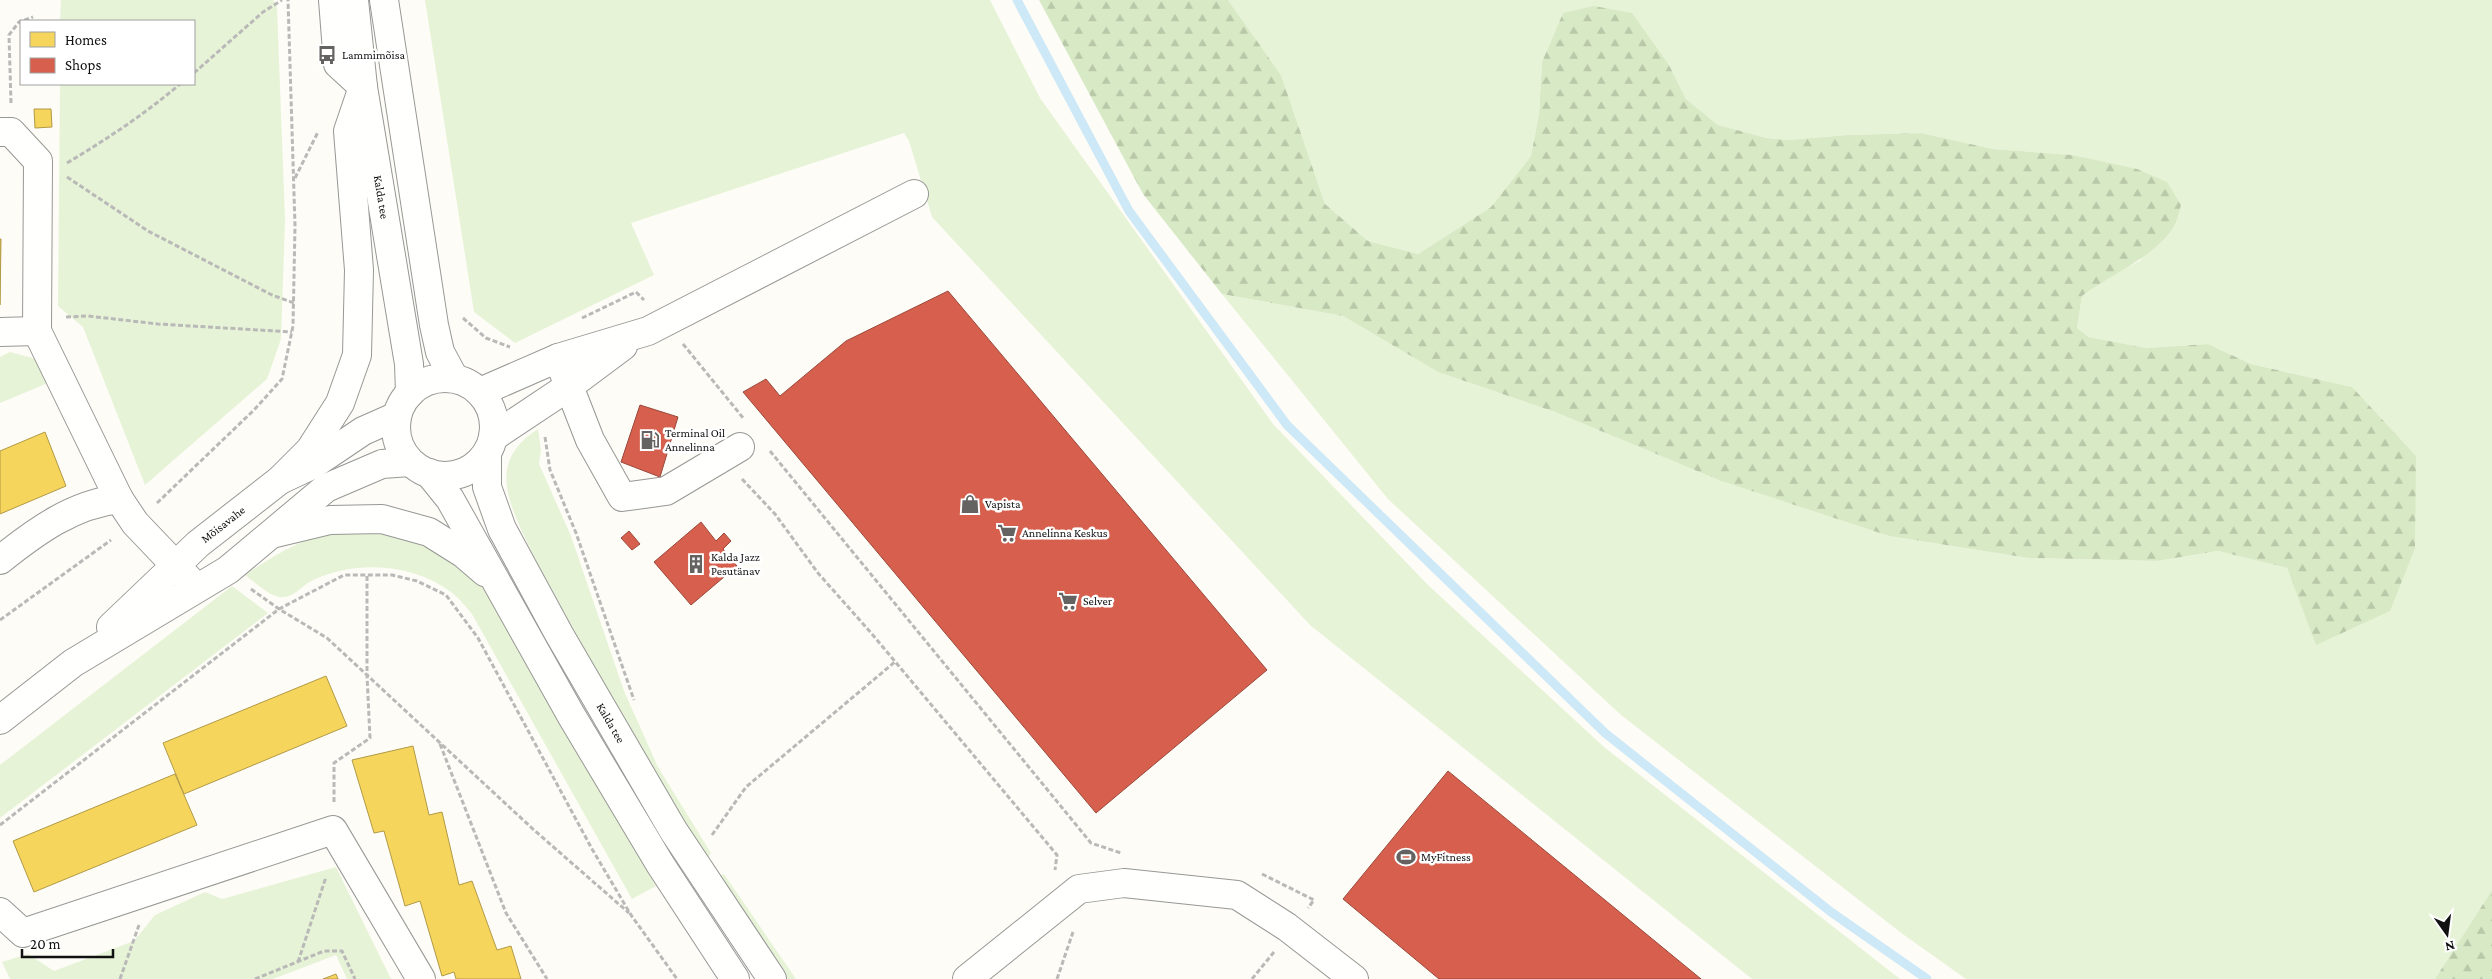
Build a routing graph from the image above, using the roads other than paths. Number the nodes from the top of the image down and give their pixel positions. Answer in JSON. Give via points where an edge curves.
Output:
{"nodes":[{"id":1,"x":333,"y":0,"type":"edge"},
{"id":2,"x":354,"y":0,"type":"edge"},
{"id":3,"x":384,"y":0,"type":"edge"},
{"id":4,"x":363,"y":87,"type":"junction"},
{"id":5,"x":6,"y":132,"type":"edge"},
{"id":6,"x":914,"y":194,"type":"dead end"},
{"id":7,"x":37,"y":324,"type":"junction"},
{"id":8,"x":0,"y":332,"type":"edge"},
{"id":9,"x":638,"y":335,"type":"junction"},
{"id":10,"x":546,"y":364,"type":"junction"},
{"id":11,"x":454,"y":378,"type":"junction"},
{"id":12,"x":568,"y":387,"type":"junction"},
{"id":13,"x":480,"y":392,"type":"junction"},
{"id":14,"x":403,"y":405,"type":"junction"},
{"id":15,"x":743,"y":443,"type":"road end"},
{"id":16,"x":490,"y":445,"type":"junction"},
{"id":17,"x":419,"y":467,"type":"junction"},
{"id":18,"x":280,"y":480,"type":"junction"},
{"id":19,"x":118,"y":499,"type":"junction"},
{"id":20,"x":270,"y":535,"type":"junction"},
{"id":21,"x":0,"y":560,"type":"edge"},
{"id":22,"x":175,"y":566,"type":"junction"},
{"id":23,"x":494,"y":580,"type":"junction"},
{"id":24,"x":197,"y":588,"type":"junction"},
{"id":25,"x":73,"y":663,"type":"junction"},
{"id":26,"x":0,"y":720,"type":"edge"},
{"id":27,"x":0,"y":912,"type":"edge"},
{"id":28,"x":420,"y":979,"type":"edge"},
{"id":29,"x":735,"y":979,"type":"edge"},
{"id":30,"x":772,"y":979,"type":"edge"},
{"id":31,"x":968,"y":979,"type":"edge"},
{"id":32,"x":1354,"y":979,"type":"edge"}],
"edges":[{"from":1,"to":4,"type":"street","via":[[338,64]]},
{"from":2,"to":4,"type":"street","name":"Kalda tee"},
{"from":3,"to":11,"type":"street","via":[[434,325],[440,352]]},
{"from":4,"to":14,"type":"street","name":"Kalda tee","via":[[409,364]]},
{"from":4,"to":18,"type":"street","via":[[348,131],[359,270],[356,355],[340,403],[310,450]]},
{"from":5,"to":7,"type":"street","via":[[47,170]]},
{"from":6,"to":9,"type":"street"},
{"from":7,"to":8,"type":"street"},
{"from":7,"to":19,"type":"street"},
{"from":9,"to":10,"type":"street"},
{"from":9,"to":12,"type":"street"},
{"from":10,"to":12,"type":"street"},
{"from":10,"to":13,"type":"street"},
{"from":11,"to":13,"type":"street"},
{"from":11,"to":14,"type":"street","via":[[437,378],[417,386]]},
{"from":12,"to":15,"type":"street","via":[[590,440],[622,497],[666,491]]},
{"from":12,"to":16,"type":"street","via":[[540,404]]},
{"from":13,"to":16,"type":"street","via":[[490,406],[495,423]]},
{"from":14,"to":17,"type":"street","via":[[396,431],[400,447]]},
{"from":14,"to":18,"type":"street","name":"Mõisavahe","via":[[314,464]]},
{"from":16,"to":17,"type":"street","via":[[473,468],[458,475],[440,476]]},
{"from":16,"to":30,"type":"street","name":"Kalda tee","via":[[487,487],[502,529],[672,830]]},
{"from":17,"to":20,"type":"street","name":"Mõisavahe","via":[[382,464],[326,488]]},
{"from":17,"to":23,"type":"street","via":[[450,499]]},
{"from":18,"to":22,"type":"street","name":"Mõisavahe"},
{"from":19,"to":21,"type":"street","via":[[97,502],[42,527]]},
{"from":19,"to":22,"type":"street","via":[[135,524]]},
{"from":20,"to":23,"type":"street","via":[[330,520],[382,519],[429,532],[464,554]]},
{"from":20,"to":24,"type":"street","name":"Mõisavahe","via":[[228,570]]},
{"from":22,"to":24,"type":"street"},
{"from":22,"to":25,"type":"street","name":"Mõisavahe"},
{"from":23,"to":29,"type":"street","via":[[655,856]]},
{"from":24,"to":25,"type":"street","name":"Mõisavahe"},
{"from":25,"to":26,"type":"street","name":"Mõisavahe"},
{"from":27,"to":28,"type":"street","via":[[23,934],[336,835]]},
{"from":31,"to":32,"type":"street","via":[[1079,889],[1124,883],[1237,895],[1287,926]]}]}
